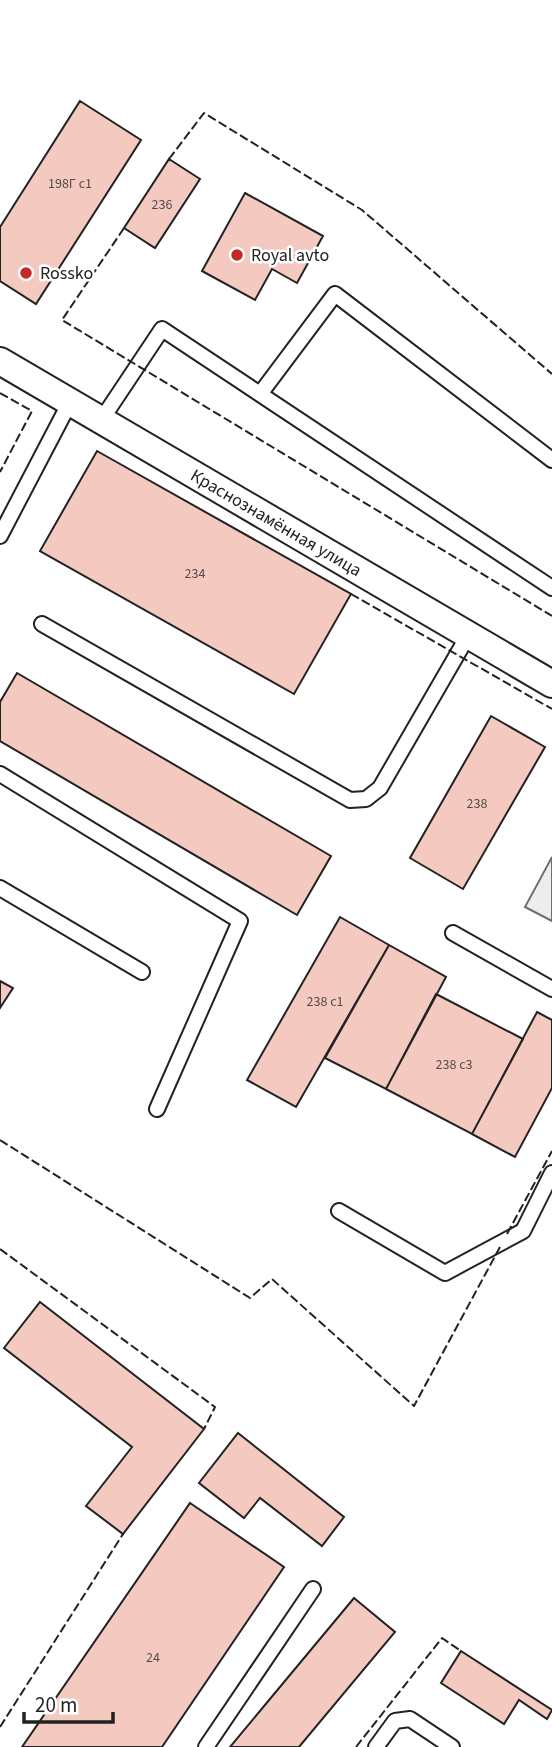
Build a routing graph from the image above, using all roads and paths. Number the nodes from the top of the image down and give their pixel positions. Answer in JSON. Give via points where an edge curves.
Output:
{"nodes":[{"id":1,"x":0,"y":361,"type":"edge"},
{"id":2,"x":260,"y":394,"type":"junction"},
{"id":3,"x":70,"y":402,"type":"junction"},
{"id":4,"x":102,"y":419,"type":"junction"},
{"id":5,"x":552,"y":460,"type":"edge"},
{"id":6,"x":0,"y":536,"type":"edge"},
{"id":7,"x":552,"y":587,"type":"edge"},
{"id":8,"x":42,"y":624,"type":"dead end"},
{"id":9,"x":469,"y":634,"type":"junction"},
{"id":10,"x":552,"y":684,"type":"edge"},
{"id":11,"x":0,"y":774,"type":"edge"},
{"id":12,"x":0,"y":888,"type":"edge"},
{"id":13,"x":453,"y":933,"type":"dead end"},
{"id":14,"x":142,"y":972,"type":"dead end"},
{"id":15,"x":552,"y":989,"type":"edge"},
{"id":16,"x":157,"y":1109,"type":"dead end"},
{"id":17,"x":552,"y":1173,"type":"edge"},
{"id":18,"x":339,"y":1211,"type":"dead end"},
{"id":19,"x":313,"y":1589,"type":"dead end"},
{"id":20,"x":206,"y":1747,"type":"edge"},
{"id":21,"x":376,"y":1747,"type":"edge"},
{"id":22,"x":452,"y":1747,"type":"edge"}],
"edges":[{"from":1,"to":3,"type":"street","name":"Краснознамённая улица"},
{"from":2,"to":4,"type":"lane","via":[[162,329]]},
{"from":2,"to":5,"type":"lane","via":[[335,294]]},
{"from":2,"to":7,"type":"lane"},
{"from":3,"to":4,"type":"street","name":"Краснознамённая улица"},
{"from":3,"to":6,"type":"lane"},
{"from":4,"to":9,"type":"street","name":"Краснознамённая улица"},
{"from":8,"to":9,"type":"lane","via":[[350,800],[366,799],[380,788]]},
{"from":9,"to":10,"type":"street","name":"Краснознамённая улица"},
{"from":11,"to":16,"type":"lane","via":[[240,921]]},
{"from":12,"to":14,"type":"lane"},
{"from":13,"to":15,"type":"lane"},
{"from":17,"to":18,"type":"lane","via":[[523,1231],[445,1273]]},
{"from":19,"to":20,"type":"lane"},
{"from":21,"to":22,"type":"lane","via":[[396,1721],[410,1719]]}]}
